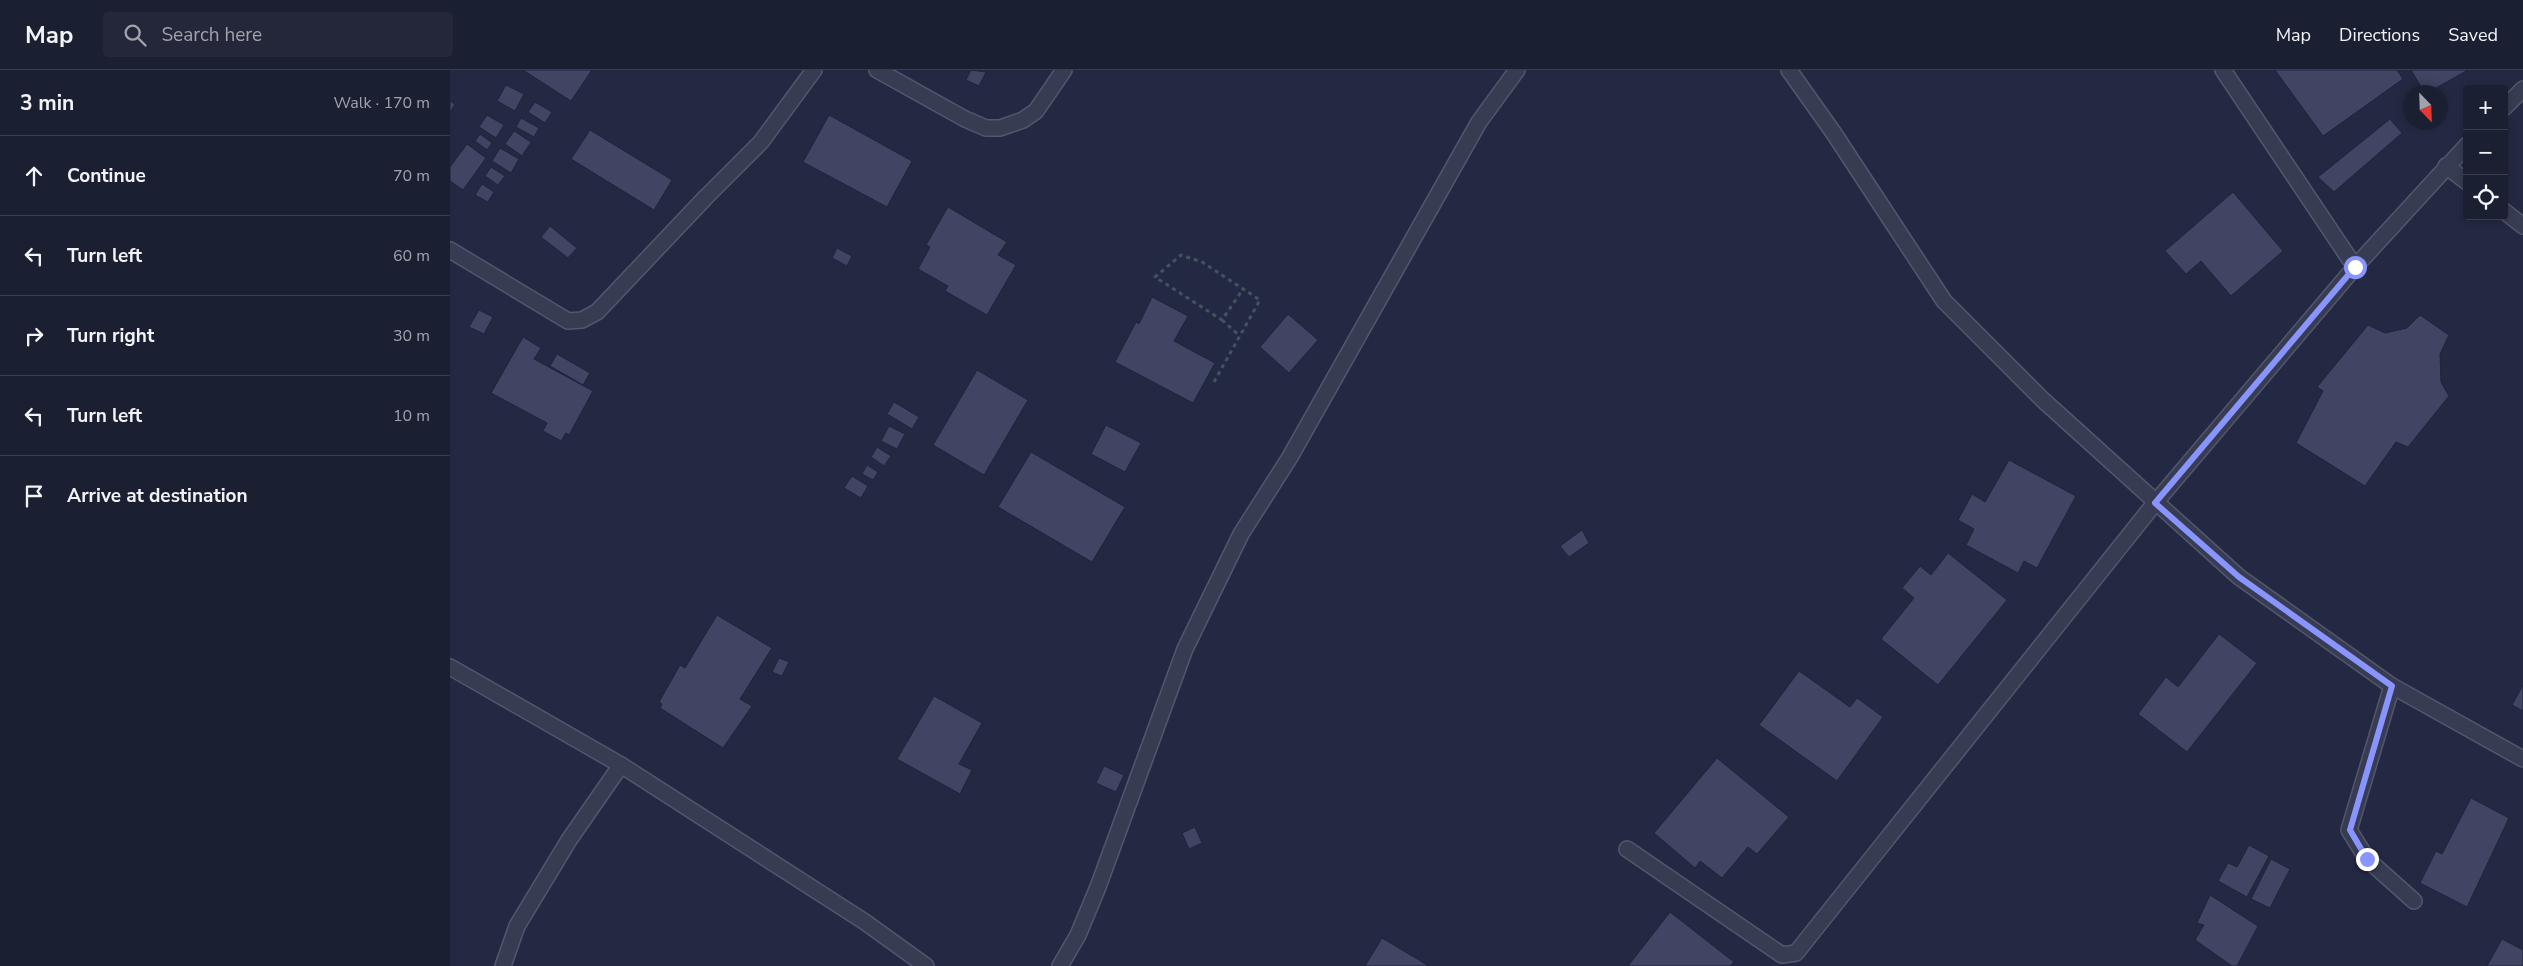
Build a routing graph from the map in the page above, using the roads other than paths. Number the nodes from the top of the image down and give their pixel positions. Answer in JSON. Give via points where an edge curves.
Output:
{"nodes":[{"id":1,"x":814,"y":70,"type":"edge"},
{"id":2,"x":877,"y":70,"type":"edge"},
{"id":3,"x":1064,"y":70,"type":"edge"},
{"id":4,"x":1517,"y":70,"type":"edge"},
{"id":5,"x":1789,"y":70,"type":"edge"},
{"id":6,"x":2223,"y":70,"type":"edge"},
{"id":7,"x":2523,"y":89,"type":"edge"},
{"id":8,"x":2508,"y":104,"type":"edge"},
{"id":9,"x":2463,"y":149,"type":"edge"},
{"id":10,"x":2446,"y":166,"type":"junction"},
{"id":11,"x":2463,"y":179,"type":"edge"},
{"id":12,"x":2508,"y":214,"type":"edge"},
{"id":13,"x":2523,"y":226,"type":"edge"},
{"id":14,"x":450,"y":250,"type":"edge"},
{"id":15,"x":2355,"y":267,"type":"junction"},
{"id":16,"x":2155,"y":503,"type":"junction"},
{"id":17,"x":450,"y":667,"type":"edge"},
{"id":18,"x":2392,"y":686,"type":"junction"},
{"id":19,"x":2523,"y":759,"type":"edge"},
{"id":20,"x":621,"y":765,"type":"junction"},
{"id":21,"x":1627,"y":848,"type":"dead end"},
{"id":22,"x":2414,"y":901,"type":"dead end"},
{"id":23,"x":503,"y":966,"type":"edge"},
{"id":24,"x":926,"y":966,"type":"edge"},
{"id":25,"x":1060,"y":966,"type":"edge"}],
"edges":[{"from":1,"to":14,"type":"street","via":[[761,142],[597,312],[582,320],[568,320]]},
{"from":2,"to":3,"type":"street","via":[[965,119],[986,128],[1000,128],[1024,120],[1036,111]]},
{"from":4,"to":25,"type":"street","via":[[1479,122],[1290,457],[1241,534],[1185,649],[1098,887],[1078,935]]},
{"from":5,"to":16,"type":"street","via":[[1944,301],[2043,400]]},
{"from":6,"to":15,"type":"street"},
{"from":7,"to":8,"type":"street"},
{"from":9,"to":10,"type":"street"},
{"from":10,"to":11,"type":"street"},
{"from":10,"to":15,"type":"street"},
{"from":12,"to":13,"type":"street"},
{"from":15,"to":16,"type":"street"},
{"from":16,"to":18,"type":"street","via":[[2239,577]]},
{"from":16,"to":21,"type":"street","via":[[1796,953],[1782,955]]},
{"from":17,"to":20,"type":"street"},
{"from":18,"to":19,"type":"street"},
{"from":18,"to":22,"type":"street","via":[[2350,830],[2367,859]]},
{"from":20,"to":23,"type":"street","via":[[569,840],[517,926]]},
{"from":20,"to":24,"type":"street","via":[[865,922]]}]}
